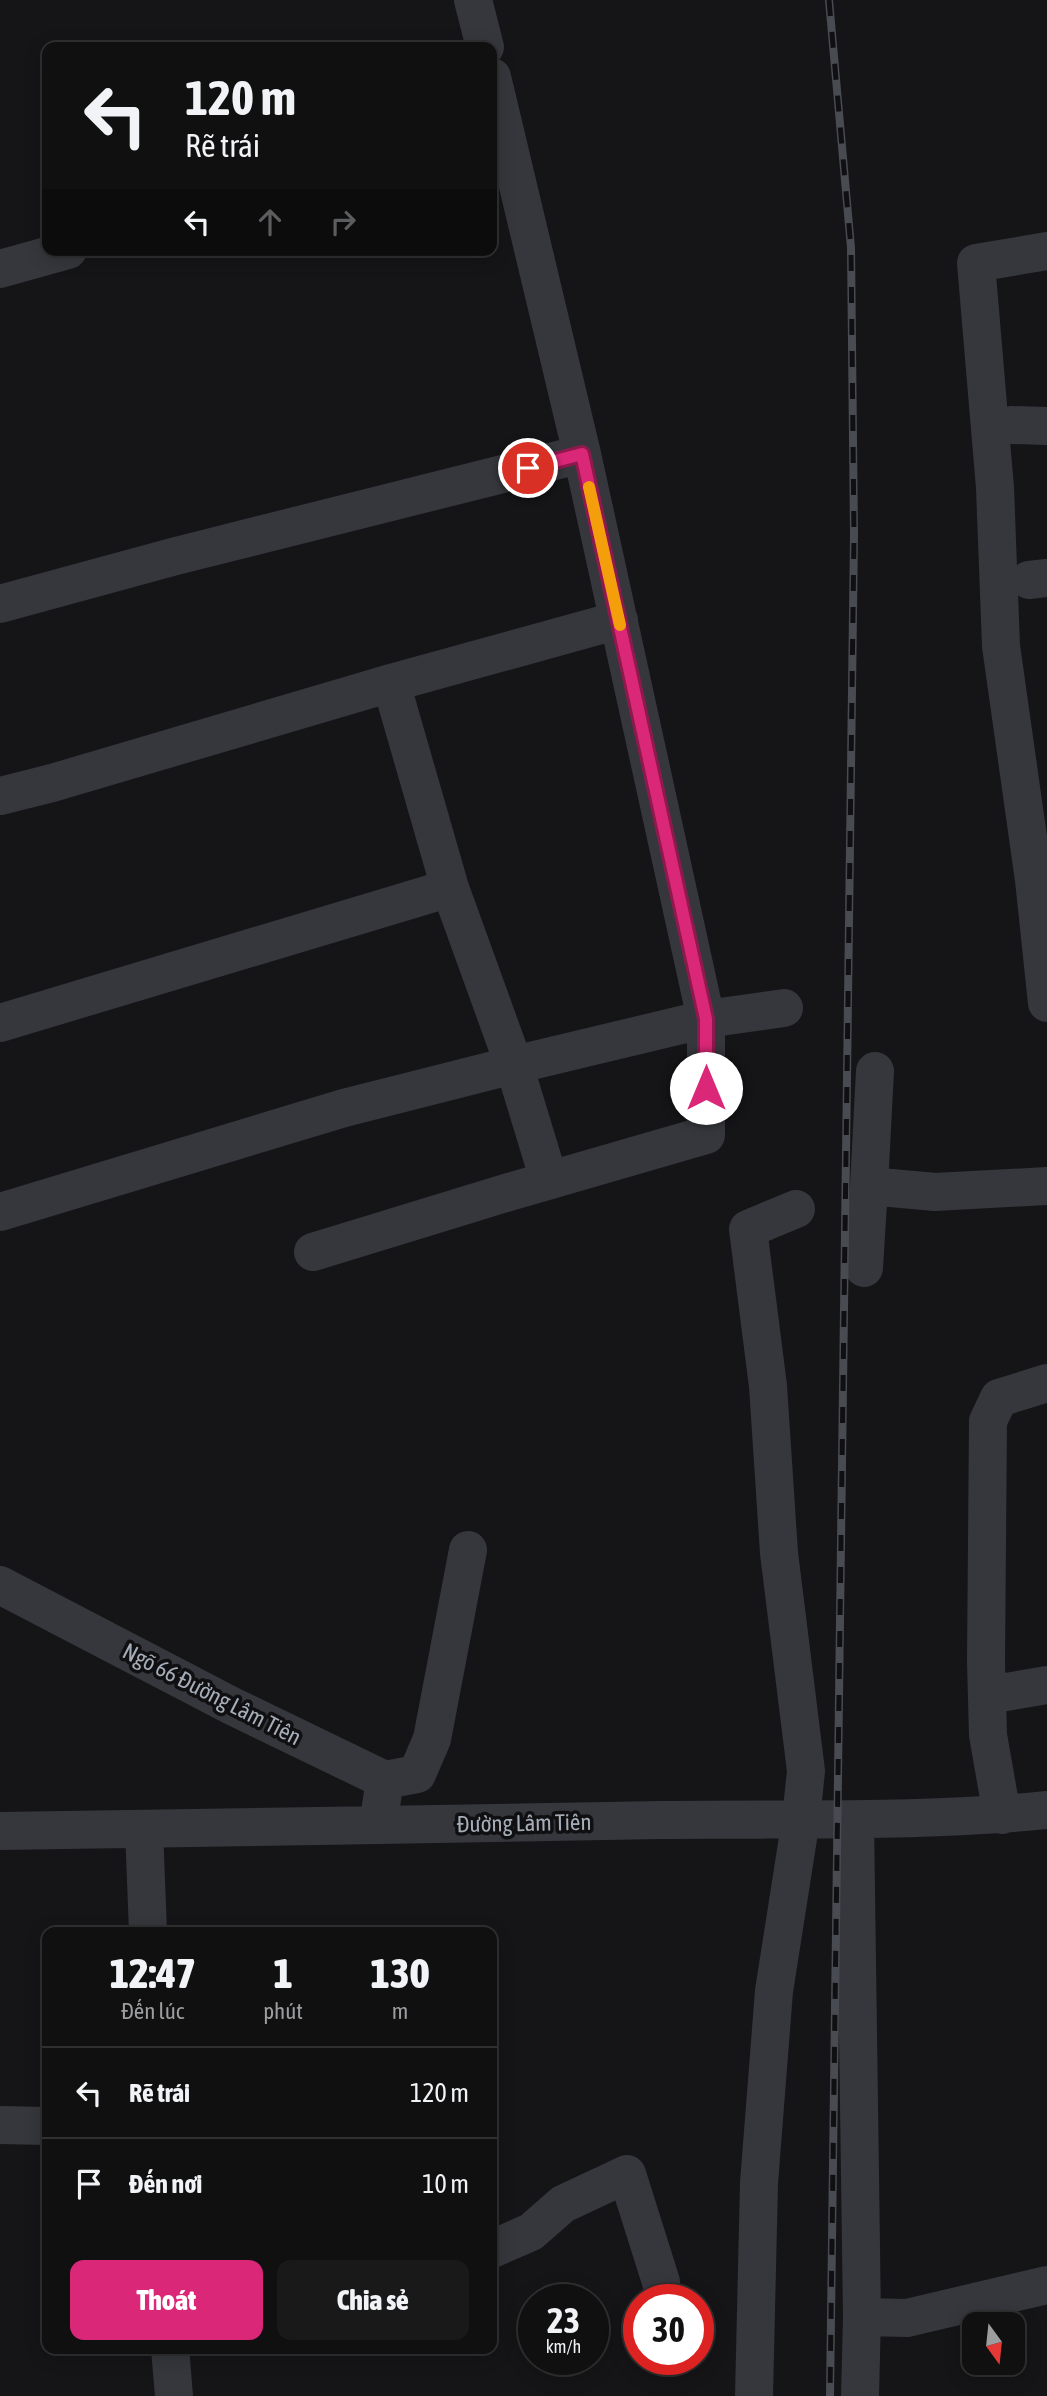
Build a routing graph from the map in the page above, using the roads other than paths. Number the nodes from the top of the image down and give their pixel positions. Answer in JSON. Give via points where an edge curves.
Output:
{"nodes":[{"id":1,"x":473,"y":0,"type":"edge"},
{"id":2,"x":484,"y":42,"type":"edge"},
{"id":3,"x":497,"y":98,"type":"edge"},
{"id":4,"x":1047,"y":251,"type":"edge"},
{"id":5,"x":48,"y":256,"type":"edge"},
{"id":6,"x":0,"y":270,"type":"edge"},
{"id":7,"x":582,"y":454,"type":"junction"},
{"id":8,"x":0,"y":604,"type":"edge"},
{"id":9,"x":619,"y":620,"type":"junction"},
{"id":10,"x":391,"y":683,"type":"junction"},
{"id":11,"x":0,"y":796,"type":"edge"},
{"id":12,"x":1040,"y":879,"type":"edge"},
{"id":13,"x":450,"y":888,"type":"junction"},
{"id":14,"x":1047,"y":1003,"type":"edge"},
{"id":15,"x":784,"y":1008,"type":"dead end"},
{"id":16,"x":706,"y":1019,"type":"junction"},
{"id":17,"x":0,"y":1023,"type":"edge"},
{"id":18,"x":514,"y":1065,"type":"junction"},
{"id":19,"x":875,"y":1071,"type":"dead end"},
{"id":20,"x":549,"y":1180,"type":"junction"},
{"id":21,"x":1047,"y":1185,"type":"edge"},
{"id":22,"x":869,"y":1186,"type":"junction"},
{"id":23,"x":796,"y":1209,"type":"dead end"},
{"id":24,"x":0,"y":1212,"type":"edge"},
{"id":25,"x":313,"y":1252,"type":"dead end"},
{"id":26,"x":864,"y":1268,"type":"dead end"},
{"id":27,"x":1047,"y":1383,"type":"edge"},
{"id":28,"x":468,"y":1550,"type":"dead end"},
{"id":29,"x":0,"y":1585,"type":"edge"},
{"id":30,"x":1047,"y":1685,"type":"edge"},
{"id":31,"x":988,"y":1695,"type":"junction"},
{"id":32,"x":385,"y":1780,"type":"junction"},
{"id":33,"x":1047,"y":1811,"type":"edge"},
{"id":34,"x":1002,"y":1815,"type":"junction"},
{"id":35,"x":801,"y":1819,"type":"junction"},
{"id":36,"x":855,"y":1820,"type":"junction"},
{"id":37,"x":378,"y":1825,"type":"junction"},
{"id":38,"x":144,"y":1829,"type":"junction"},
{"id":39,"x":0,"y":1831,"type":"edge"},
{"id":40,"x":148,"y":1927,"type":"edge"},
{"id":41,"x":0,"y":2124,"type":"edge"},
{"id":42,"x":42,"y":2126,"type":"edge"},
{"id":43,"x":497,"y":2247,"type":"edge"},
{"id":44,"x":661,"y":2282,"type":"dead end"},
{"id":45,"x":1047,"y":2285,"type":"edge"},
{"id":46,"x":862,"y":2317,"type":"junction"},
{"id":47,"x":170,"y":2354,"type":"edge"},
{"id":48,"x":174,"y":2396,"type":"edge"},
{"id":49,"x":754,"y":2396,"type":"edge"},
{"id":50,"x":860,"y":2396,"type":"edge"}],
"edges":[{"from":1,"to":2,"type":"street"},
{"from":3,"to":7,"type":"street"},
{"from":4,"to":12,"type":"street","via":[[976,263],[995,488],[1001,646]]},
{"from":5,"to":6,"type":"street"},
{"from":7,"to":8,"type":"street"},
{"from":7,"to":9,"type":"street"},
{"from":9,"to":10,"type":"street"},
{"from":9,"to":16,"type":"street"},
{"from":10,"to":11,"type":"street"},
{"from":10,"to":13,"type":"street"},
{"from":12,"to":14,"type":"street"},
{"from":13,"to":17,"type":"street"},
{"from":13,"to":18,"type":"street"},
{"from":15,"to":16,"type":"street"},
{"from":16,"to":18,"type":"street"},
{"from":16,"to":20,"type":"street","via":[[706,1135]]},
{"from":18,"to":20,"type":"street"},
{"from":18,"to":24,"type":"street","via":[[344,1108]]},
{"from":19,"to":22,"type":"street"},
{"from":20,"to":25,"type":"street"},
{"from":21,"to":22,"type":"street","via":[[935,1192]]},
{"from":22,"to":26,"type":"street"},
{"from":23,"to":35,"type":"street","via":[[748,1229],[768,1386],[779,1553],[806,1771]]},
{"from":27,"to":31,"type":"street","via":[[999,1398],[988,1421]]},
{"from":28,"to":32,"type":"street","via":[[432,1739],[417,1774]]},
{"from":29,"to":32,"type":"street","name":"Ngõ 66 Đường Lâm Tiên"},
{"from":30,"to":31,"type":"street"},
{"from":31,"to":34,"type":"street","via":[[988,1735]]},
{"from":32,"to":37,"type":"street"},
{"from":33,"to":34,"type":"street","name":"Đường Lâm Tiên"},
{"from":34,"to":36,"type":"street","name":"Đường Lâm Tiên"},
{"from":35,"to":36,"type":"street","name":"Đường Lâm Tiên"},
{"from":35,"to":37,"type":"street","name":"Đường Lâm Tiên"},
{"from":35,"to":49,"type":"street","via":[[774,1991],[760,2183]]},
{"from":36,"to":46,"type":"street"},
{"from":37,"to":38,"type":"street","name":"Đường Lâm Tiên"},
{"from":38,"to":39,"type":"street","name":"Đường Lâm Tiên"},
{"from":38,"to":40,"type":"street"},
{"from":41,"to":42,"type":"street"},
{"from":43,"to":44,"type":"street","via":[[531,2232],[564,2204],[627,2174]]},
{"from":45,"to":46,"type":"street","via":[[907,2318]]},
{"from":46,"to":50,"type":"street"},
{"from":47,"to":48,"type":"street"}]}
